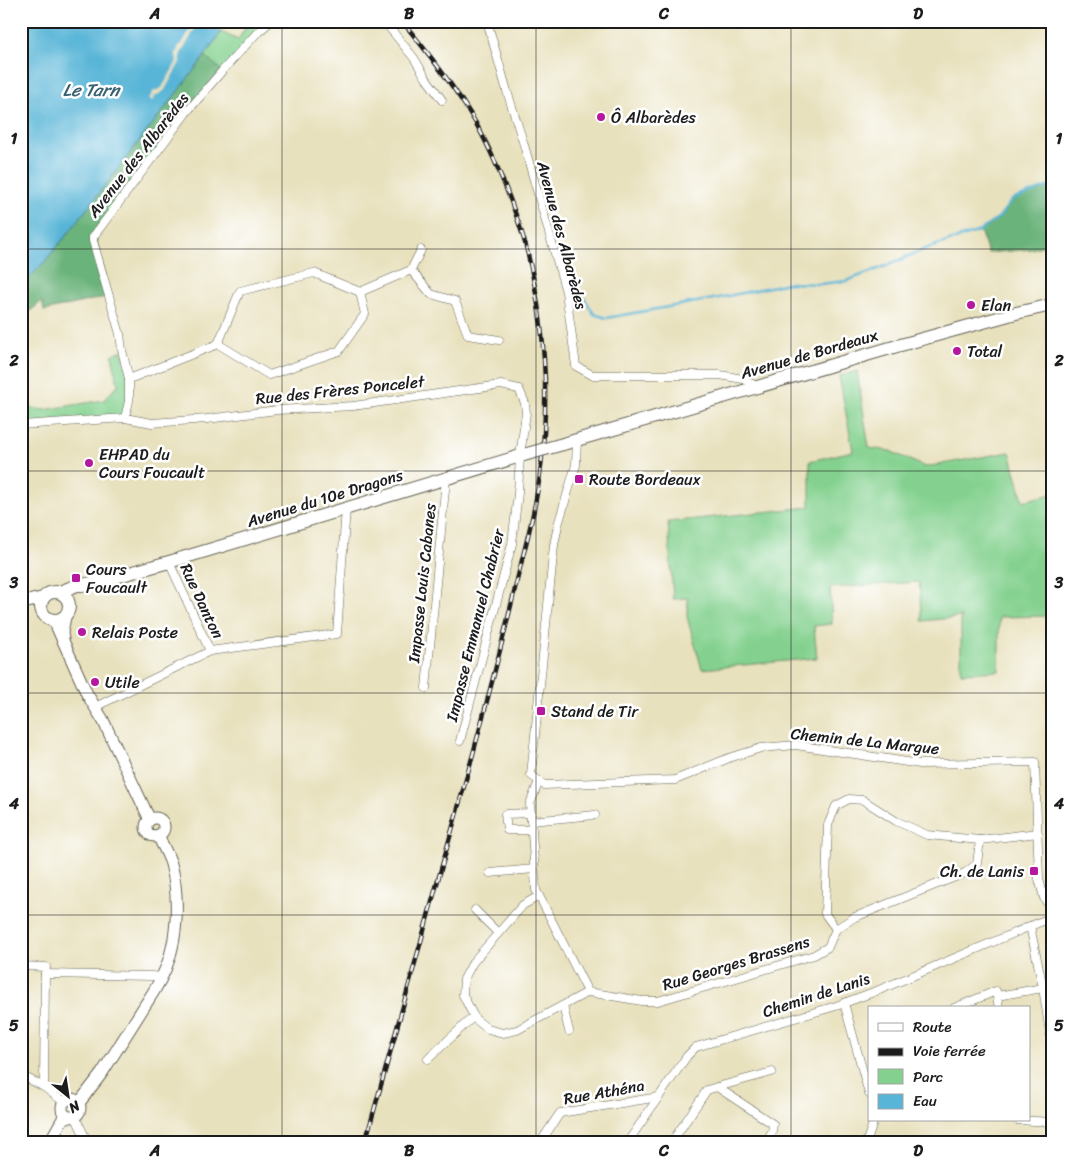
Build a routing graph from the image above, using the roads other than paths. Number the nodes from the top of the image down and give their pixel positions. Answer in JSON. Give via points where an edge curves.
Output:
{"nodes":[{"id":1,"x":271,"y":21,"type":"edge"},
{"id":2,"x":384,"y":21,"type":"edge"},
{"id":3,"x":487,"y":21,"type":"edge"},
{"id":4,"x":442,"y":100,"type":"dead end"},
{"id":5,"x":421,"y":250,"type":"dead end"},
{"id":6,"x":411,"y":270,"type":"junction"},
{"id":7,"x":360,"y":292,"type":"junction"},
{"id":8,"x":1052,"y":305,"type":"edge"},
{"id":9,"x":499,"y":340,"type":"dead end"},
{"id":10,"x":218,"y":344,"type":"junction"},
{"id":11,"x":129,"y":379,"type":"junction"},
{"id":12,"x":756,"y":386,"type":"junction"},
{"id":13,"x":125,"y":418,"type":"junction"},
{"id":14,"x":21,"y":425,"type":"edge"},
{"id":15,"x":577,"y":439,"type":"junction"},
{"id":16,"x":524,"y":455,"type":"junction"},
{"id":17,"x":446,"y":479,"type":"junction"},
{"id":18,"x":346,"y":508,"type":"junction"},
{"id":19,"x":169,"y":562,"type":"junction"},
{"id":20,"x":82,"y":585,"type":"junction"},
{"id":21,"x":60,"y":592,"type":"junction"},
{"id":22,"x":43,"y":598,"type":"junction"},
{"id":23,"x":21,"y":603,"type":"edge"},
{"id":24,"x":70,"y":603,"type":"junction"},
{"id":25,"x":21,"y":609,"type":"edge"},
{"id":26,"x":47,"y":616,"type":"junction"},
{"id":27,"x":65,"y":617,"type":"junction"},
{"id":28,"x":63,"y":641,"type":"junction"},
{"id":29,"x":210,"y":651,"type":"junction"},
{"id":30,"x":426,"y":688,"type":"dead end"},
{"id":31,"x":95,"y":707,"type":"junction"},
{"id":32,"x":460,"y":740,"type":"dead end"},
{"id":33,"x":539,"y":781,"type":"junction"},
{"id":34,"x":595,"y":815,"type":"dead end"},
{"id":35,"x":531,"y":817,"type":"junction"},
{"id":36,"x":532,"y":830,"type":"junction"},
{"id":37,"x":1038,"y":834,"type":"junction"},
{"id":38,"x":980,"y":840,"type":"junction"},
{"id":39,"x":534,"y":869,"type":"junction"},
{"id":40,"x":490,"y":873,"type":"dead end"},
{"id":41,"x":539,"y":896,"type":"junction"},
{"id":42,"x":474,"y":910,"type":"dead end"},
{"id":43,"x":1052,"y":910,"type":"edge"},
{"id":44,"x":1052,"y":918,"type":"edge"},
{"id":45,"x":1030,"y":926,"type":"junction"},
{"id":46,"x":836,"y":929,"type":"junction"},
{"id":47,"x":498,"y":933,"type":"junction"},
{"id":48,"x":21,"y":966,"type":"edge"},
{"id":49,"x":45,"y":974,"type":"junction"},
{"id":50,"x":162,"y":977,"type":"junction"},
{"id":51,"x":1043,"y":988,"type":"junction"},
{"id":52,"x":588,"y":992,"type":"junction"},
{"id":53,"x":997,"y":996,"type":"junction"},
{"id":54,"x":844,"y":1003,"type":"junction"},
{"id":55,"x":563,"y":1006,"type":"junction"},
{"id":56,"x":959,"y":1006,"type":"edge"},
{"id":57,"x":999,"y":1006,"type":"edge"},
{"id":58,"x":474,"y":1016,"type":"junction"},
{"id":59,"x":569,"y":1031,"type":"dead end"},
{"id":60,"x":1052,"y":1045,"type":"edge"},
{"id":61,"x":428,"y":1059,"type":"dead end"},
{"id":62,"x":772,"y":1072,"type":"dead end"},
{"id":63,"x":21,"y":1075,"type":"edge"},
{"id":64,"x":44,"y":1087,"type":"junction"},
{"id":65,"x":717,"y":1087,"type":"junction"},
{"id":66,"x":868,"y":1090,"type":"edge"},
{"id":67,"x":659,"y":1096,"type":"junction"},
{"id":68,"x":64,"y":1102,"type":"junction"},
{"id":69,"x":79,"y":1103,"type":"junction"},
{"id":70,"x":70,"y":1115,"type":"junction"},
{"id":71,"x":1030,"y":1121,"type":"edge"},
{"id":72,"x":873,"y":1122,"type":"edge"},
{"id":73,"x":1052,"y":1122,"type":"edge"},
{"id":74,"x":48,"y":1143,"type":"edge"},
{"id":75,"x":88,"y":1143,"type":"edge"},
{"id":76,"x":540,"y":1143,"type":"edge"},
{"id":77,"x":627,"y":1143,"type":"edge"},
{"id":78,"x":671,"y":1143,"type":"edge"},
{"id":79,"x":765,"y":1143,"type":"edge"},
{"id":80,"x":865,"y":1143,"type":"edge"}],
"edges":[{"from":1,"to":11,"type":"street","name":"Avenue des Albarèdes","via":[[186,113],[93,237]]},
{"from":2,"to":4,"type":"street"},
{"from":3,"to":12,"type":"street","name":"Avenue des Albarèdes","via":[[566,292],[576,366],[592,375],[720,375],[743,379]]},
{"from":5,"to":6,"type":"street"},
{"from":6,"to":7,"type":"street"},
{"from":6,"to":9,"type":"street","via":[[431,294],[455,301],[468,335]]},
{"from":7,"to":10,"type":"street","via":[[314,273],[240,291]]},
{"from":7,"to":10,"type":"street","via":[[365,314],[339,351],[269,375]]},
{"from":8,"to":12,"type":"main road","name":"Avenue de Bordeaux"},
{"from":10,"to":11,"type":"street"},
{"from":11,"to":13,"type":"street","name":"Avenue des Albarèdes"},
{"from":12,"to":15,"type":"main road","name":"Avenue de Bordeaux"},
{"from":13,"to":14,"type":"street"},
{"from":13,"to":16,"type":"street","name":"Rue des Frères Poncelet","via":[[152,423],[207,419],[277,410],[353,406],[501,385],[519,389],[525,403]]},
{"from":15,"to":16,"type":"main road","name":"Avenue du 10e Dragons","bridge":true},
{"from":15,"to":33,"type":"street","via":[[576,465],[558,526],[551,567],[531,775]]},
{"from":16,"to":17,"type":"main road","name":"Avenue du 10e Dragons"},
{"from":16,"to":32,"type":"street","name":"Impasse Emmanuel Chabrier","via":[[512,544]]},
{"from":17,"to":18,"type":"main road","name":"Avenue du 10e Dragons"},
{"from":17,"to":30,"type":"street","name":"Impasse Louis Cabanes"},
{"from":18,"to":19,"type":"main road","name":"Avenue du 10e Dragons"},
{"from":18,"to":29,"type":"street","via":[[337,634]]},
{"from":19,"to":20,"type":"main road","name":"Avenue du 10e Dragons"},
{"from":19,"to":29,"type":"street","name":"Rue Danton"},
{"from":20,"to":21,"type":"main road","name":"Avenue du 10e Dragons"},
{"from":20,"to":24,"type":"main road"},
{"from":21,"to":22,"type":"main road","via":[[49,593]]},
{"from":21,"to":24,"type":"main road"},
{"from":22,"to":23,"type":"main road"},
{"from":22,"to":26,"type":"main road","via":[[41,604]]},
{"from":24,"to":27,"type":"main road"},
{"from":25,"to":26,"type":"main road"},
{"from":26,"to":27,"type":"main road","via":[[60,620]]},
{"from":26,"to":28,"type":"street","via":[[55,623]]},
{"from":27,"to":28,"type":"street"},
{"from":28,"to":31,"type":"street"},
{"from":29,"to":31,"type":"street"},
{"from":31,"to":50,"type":"street","via":[[150,820],[146,825],[147,832],[152,836],[158,835],[171,864],[176,917],[172,949]]},
{"from":33,"to":35,"type":"street","via":[[530,804]]},
{"from":33,"to":37,"type":"street","name":"Chemin de La Margue","via":[[544,785],[674,780],[761,748],[796,745],[920,764],[1035,762]]},
{"from":34,"to":35,"type":"street"},
{"from":35,"to":36,"type":"street"},
{"from":35,"to":36,"type":"street","via":[[505,814],[507,830]]},
{"from":36,"to":39,"type":"street"},
{"from":37,"to":38,"type":"street"},
{"from":37,"to":43,"type":"street","name":"Chemin de La Margue","via":[[1041,891]]},
{"from":38,"to":46,"type":"street","name":"Rue Georges Brassens","via":[[976,864],[965,873],[854,917]]},
{"from":38,"to":46,"type":"street","via":[[927,835],[896,821],[863,800],[849,799],[836,806],[828,825],[825,914]]},
{"from":39,"to":40,"type":"street"},
{"from":39,"to":41,"type":"street"},
{"from":41,"to":47,"type":"street","via":[[523,905]]},
{"from":41,"to":52,"type":"street"},
{"from":42,"to":47,"type":"street"},
{"from":44,"to":45,"type":"street","name":"Chemin de Lanis"},
{"from":45,"to":51,"type":"street"},
{"from":45,"to":54,"type":"street","name":"Chemin de Lanis"},
{"from":46,"to":52,"type":"street","name":"Rue Georges Brassens","via":[[828,947],[814,955],[658,1001]]},
{"from":47,"to":58,"type":"street","via":[[473,962],[464,979],[463,995]]},
{"from":48,"to":49,"type":"street","via":[[46,966]]},
{"from":49,"to":50,"type":"street"},
{"from":49,"to":64,"type":"street"},
{"from":50,"to":69,"type":"street","via":[[102,1073]]},
{"from":51,"to":53,"type":"street"},
{"from":51,"to":60,"type":"street"},
{"from":52,"to":55,"type":"street"},
{"from":53,"to":56,"type":"street","via":[[996,991]]},
{"from":53,"to":57,"type":"street"},
{"from":54,"to":66,"type":"street"},
{"from":54,"to":67,"type":"street","name":"Chemin de Lanis","via":[[696,1047]]},
{"from":55,"to":58,"type":"street","via":[[503,1034],[488,1029]]},
{"from":55,"to":59,"type":"street"},
{"from":58,"to":61,"type":"street"},
{"from":62,"to":65,"type":"street"},
{"from":63,"to":64,"type":"street"},
{"from":64,"to":68,"type":"street"},
{"from":65,"to":78,"type":"street","via":[[707,1090]]},
{"from":65,"to":79,"type":"street","via":[[773,1124]]},
{"from":67,"to":76,"type":"street","name":"Rue Athéna","via":[[560,1113]]},
{"from":67,"to":77,"type":"street","name":"Chemin de Lanis"},
{"from":68,"to":69,"type":"street","via":[[73,1098]]},
{"from":68,"to":70,"type":"street","via":[[62,1109]]},
{"from":69,"to":70,"type":"street","via":[[80,1112]]},
{"from":70,"to":74,"type":"street"},
{"from":70,"to":75,"type":"street"},
{"from":71,"to":73,"type":"street"},
{"from":72,"to":80,"type":"street"}]}
